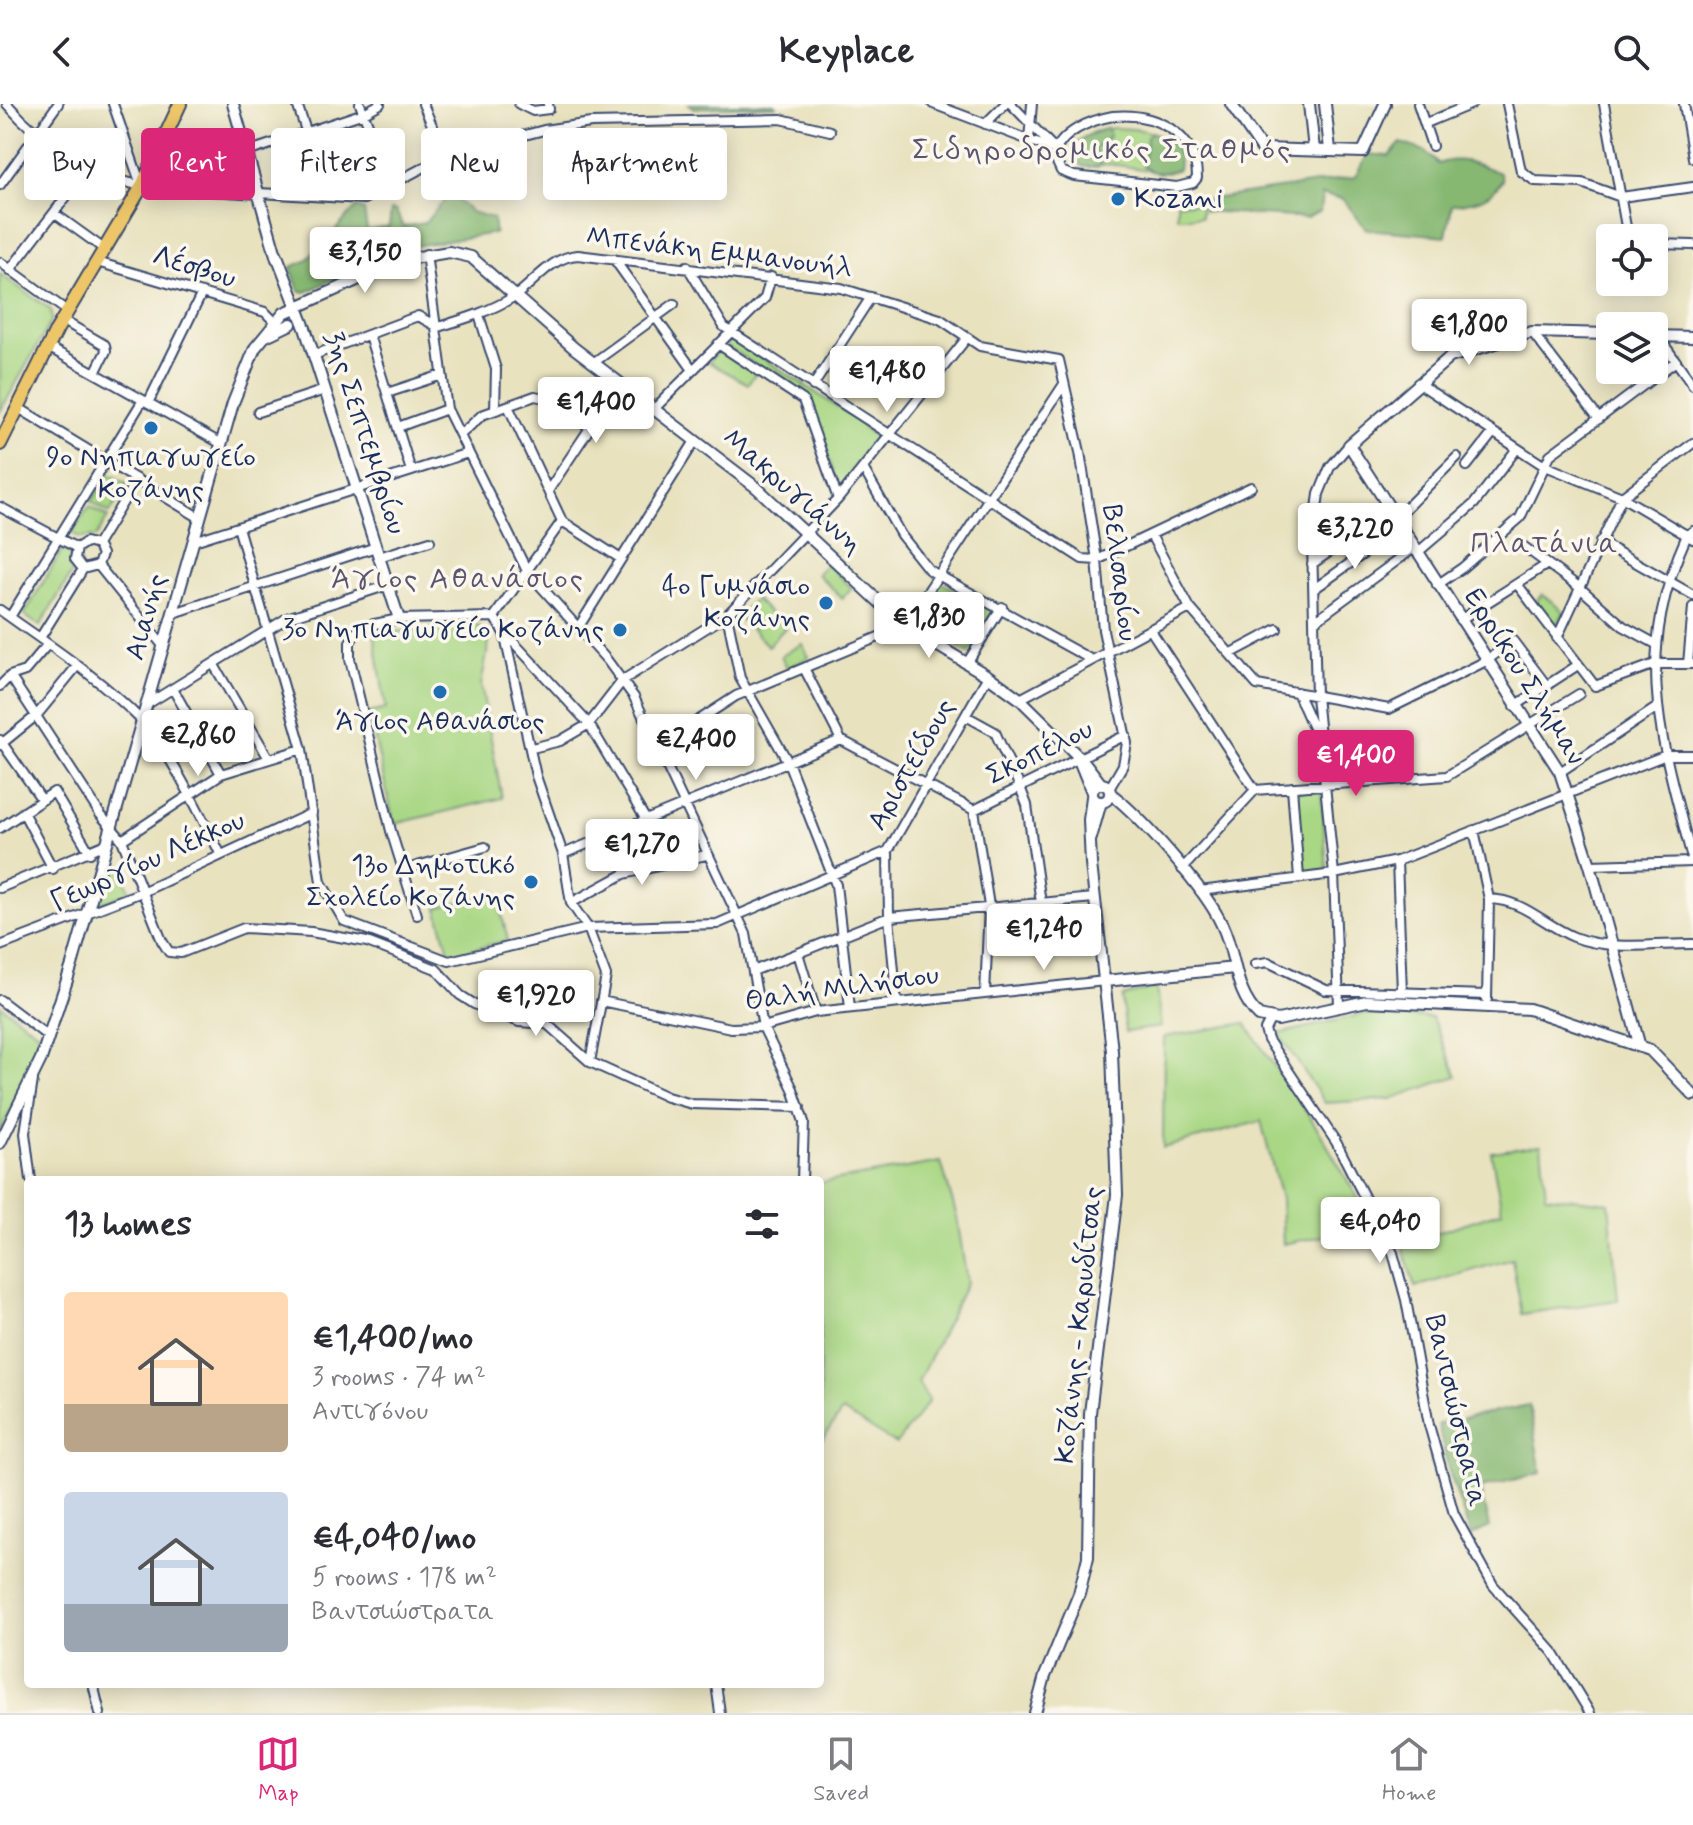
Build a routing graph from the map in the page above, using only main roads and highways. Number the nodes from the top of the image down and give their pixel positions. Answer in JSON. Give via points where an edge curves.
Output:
{"nodes":[{"id":1,"x":180,"y":104,"type":"edge"},
{"id":2,"x":0,"y":444,"type":"edge"}],
"edges":[{"from":1,"to":2,"type":"main road","via":[[142,186],[65,316]]}]}
